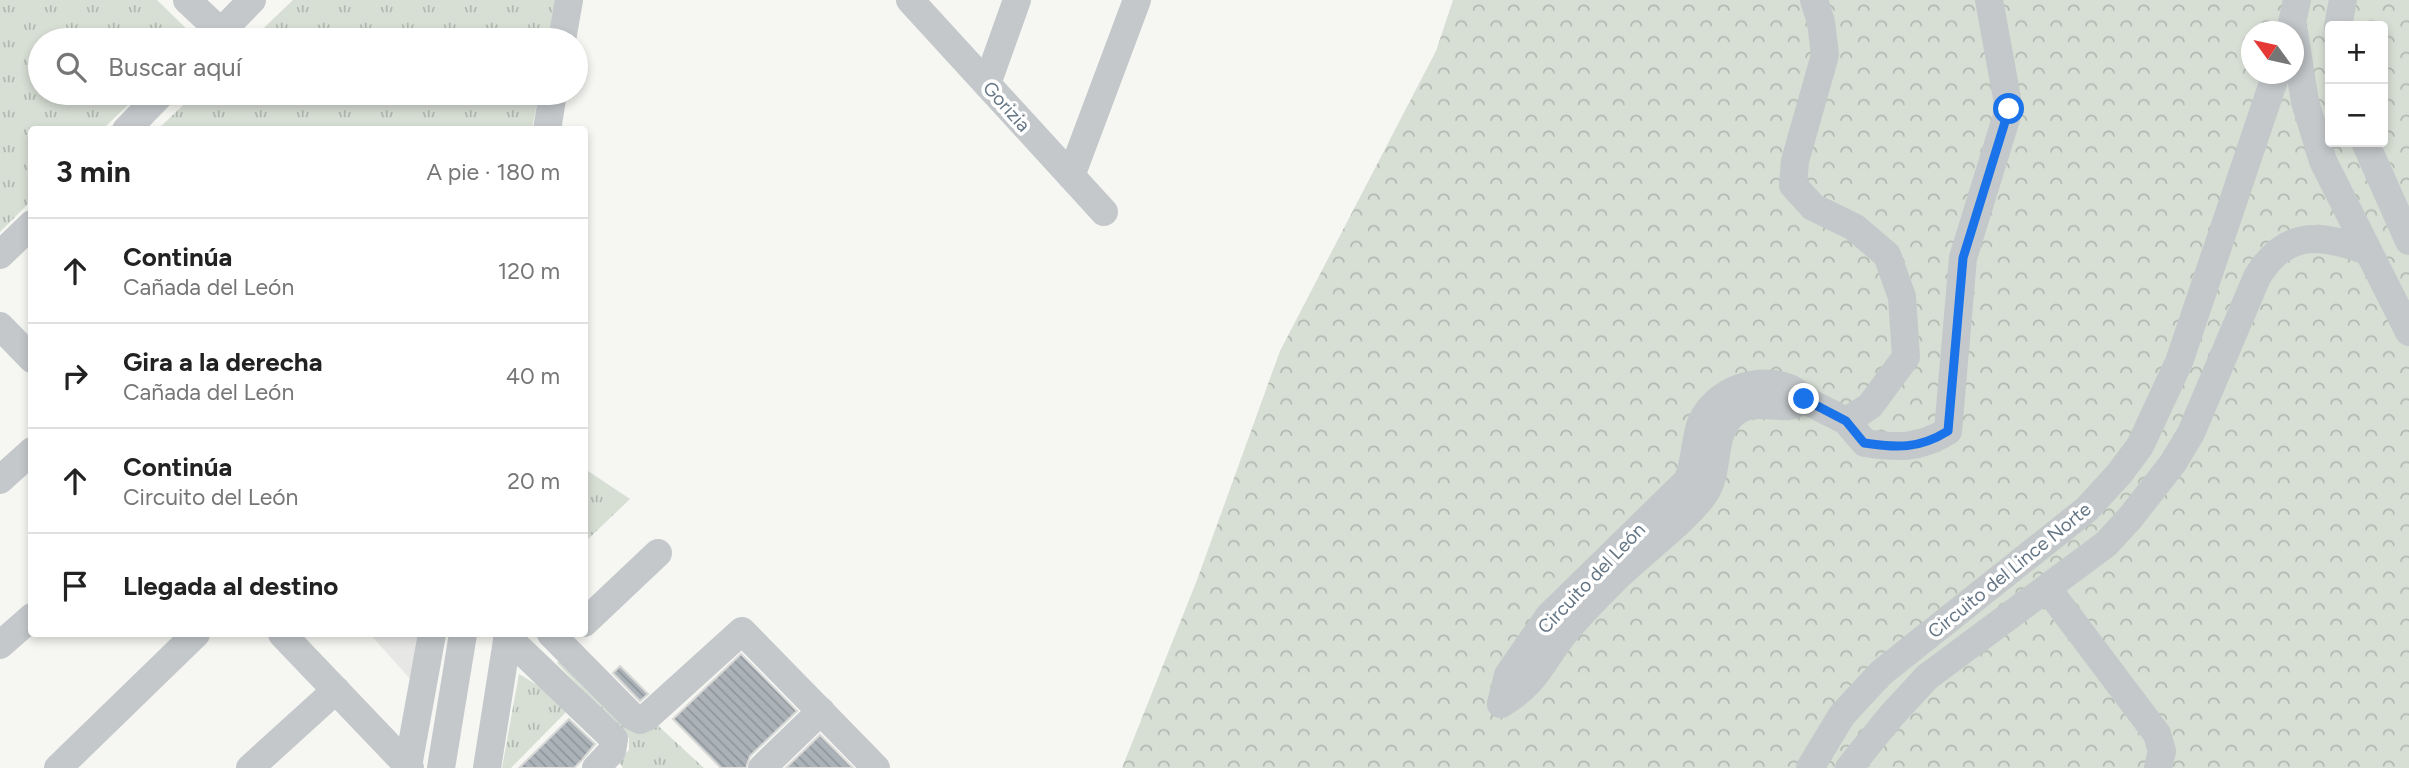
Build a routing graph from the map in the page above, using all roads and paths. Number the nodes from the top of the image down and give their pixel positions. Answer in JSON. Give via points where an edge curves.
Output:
{"nodes":[{"id":1,"x":187,"y":0,"type":"edge"},
{"id":2,"x":252,"y":0,"type":"edge"},
{"id":3,"x":569,"y":0,"type":"edge"},
{"id":4,"x":910,"y":0,"type":"edge"},
{"id":5,"x":1017,"y":0,"type":"edge"},
{"id":6,"x":1138,"y":0,"type":"edge"},
{"id":7,"x":1814,"y":0,"type":"edge"},
{"id":8,"x":1989,"y":0,"type":"edge"},
{"id":9,"x":2343,"y":0,"type":"edge"},
{"id":10,"x":2339,"y":21,"type":"edge"},
{"id":11,"x":210,"y":28,"type":"edge"},
{"id":12,"x":225,"y":28,"type":"edge"},
{"id":13,"x":564,"y":28,"type":"edge"},
{"id":14,"x":987,"y":84,"type":"junction"},
{"id":15,"x":2273,"y":84,"type":"edge"},
{"id":16,"x":2302,"y":84,"type":"edge"},
{"id":17,"x":150,"y":105,"type":"edge"},
{"id":18,"x":551,"y":105,"type":"edge"},
{"id":19,"x":130,"y":126,"type":"edge"},
{"id":20,"x":548,"y":126,"type":"edge"},
{"id":21,"x":2367,"y":147,"type":"edge"},
{"id":22,"x":1071,"y":176,"type":"junction"},
{"id":23,"x":1104,"y":212,"type":"dead end"},
{"id":24,"x":28,"y":228,"type":"edge"},
{"id":25,"x":2409,"y":241,"type":"edge"},
{"id":26,"x":2368,"y":250,"type":"junction"},
{"id":27,"x":0,"y":255,"type":"edge"},
{"id":28,"x":0,"y":326,"type":"edge"},
{"id":29,"x":2409,"y":332,"type":"edge"},
{"id":30,"x":28,"y":355,"type":"edge"},
{"id":31,"x":1804,"y":399,"type":"junction"},
{"id":32,"x":1846,"y":421,"type":"junction"},
{"id":33,"x":28,"y":456,"type":"edge"},
{"id":34,"x":0,"y":480,"type":"edge"},
{"id":35,"x":658,"y":553,"type":"dead end"},
{"id":36,"x":2047,"y":588,"type":"junction"},
{"id":37,"x":588,"y":619,"type":"edge"},
{"id":38,"x":28,"y":620,"type":"edge"},
{"id":39,"x":193,"y":637,"type":"edge"},
{"id":40,"x":285,"y":637,"type":"edge"},
{"id":41,"x":431,"y":637,"type":"edge"},
{"id":42,"x":463,"y":637,"type":"edge"},
{"id":43,"x":508,"y":637,"type":"edge"},
{"id":44,"x":510,"y":637,"type":"edge"},
{"id":45,"x":562,"y":637,"type":"edge"},
{"id":46,"x":0,"y":645,"type":"edge"},
{"id":47,"x":336,"y":690,"type":"junction"},
{"id":48,"x":821,"y":711,"type":"junction"},
{"id":49,"x":409,"y":767,"type":"edge"},
{"id":50,"x":58,"y":768,"type":"edge"},
{"id":51,"x":250,"y":768,"type":"edge"},
{"id":52,"x":442,"y":768,"type":"edge"},
{"id":53,"x":486,"y":768,"type":"edge"},
{"id":54,"x":596,"y":768,"type":"edge"},
{"id":55,"x":762,"y":768,"type":"edge"},
{"id":56,"x":876,"y":768,"type":"edge"},
{"id":57,"x":1810,"y":768,"type":"edge"},
{"id":58,"x":1849,"y":768,"type":"edge"},
{"id":59,"x":2158,"y":768,"type":"edge"}],
"edges":[{"from":1,"to":11,"type":"street"},
{"from":2,"to":12,"type":"street"},
{"from":3,"to":13,"type":"street"},
{"from":4,"to":14,"type":"street","name":"Gorizia"},
{"from":5,"to":14,"type":"street"},
{"from":6,"to":22,"type":"street"},
{"from":7,"to":32,"type":"street","via":[[1825,55],[1795,161],[1793,186],[1812,207],[1854,227],[1887,255],[1902,297],[1906,357],[1870,406]]},
{"from":8,"to":32,"type":"street","name":"Circuito del León","via":[[2009,109],[1963,258],[1948,431],[1926,444],[1887,447],[1864,443]]},
{"from":9,"to":10,"type":"street"},
{"from":14,"to":22,"type":"street","name":"Gorizia"},
{"from":15,"to":57,"type":"street","name":"Circuito del Lince Norte","via":[[2179,362],[2140,446],[2087,509],[1881,673],[1842,715]]},
{"from":16,"to":26,"type":"street","via":[[2323,161]]},
{"from":17,"to":19,"type":"street"},
{"from":18,"to":20,"type":"street"},
{"from":21,"to":25,"type":"street"},
{"from":22,"to":23,"type":"street","name":"Gorizia"},
{"from":24,"to":27,"type":"street"},
{"from":26,"to":29,"type":"street"},
{"from":26,"to":36,"type":"street","name":"Circuito del Lince Norte","via":[[2334,239],[2304,238],[2269,260],[2257,277],[2191,433],[2173,463],[2106,544]]},
{"from":28,"to":30,"type":"street"},
{"from":31,"to":31,"type":"street","name":"Circuito del León","via":[[1790,388],[1756,384],[1734,389],[1710,408],[1700,425],[1695,466],[1687,481],[1549,616],[1508,675],[1501,704],[1526,689],[1585,611],[1704,496],[1727,420],[1744,408],[1767,402],[1789,407]]},
{"from":31,"to":32,"type":"street","name":"Circuito del León"},
{"from":33,"to":34,"type":"street"},
{"from":35,"to":37,"type":"street"},
{"from":36,"to":58,"type":"street","name":"Circuito del Lince Norte","via":[[1927,677]]},
{"from":36,"to":59,"type":"street","via":[[2157,734],[2162,751]]},
{"from":38,"to":46,"type":"street"},
{"from":39,"to":50,"type":"street"},
{"from":40,"to":47,"type":"street"},
{"from":41,"to":49,"type":"street"},
{"from":42,"to":52,"type":"street"},
{"from":43,"to":53,"type":"street"},
{"from":44,"to":54,"type":"street","via":[[614,739],[612,751]]},
{"from":45,"to":48,"type":"street","via":[[640,720],[742,631]]},
{"from":47,"to":49,"type":"street"},
{"from":47,"to":51,"type":"street"},
{"from":48,"to":55,"type":"street"},
{"from":48,"to":56,"type":"street"}]}
